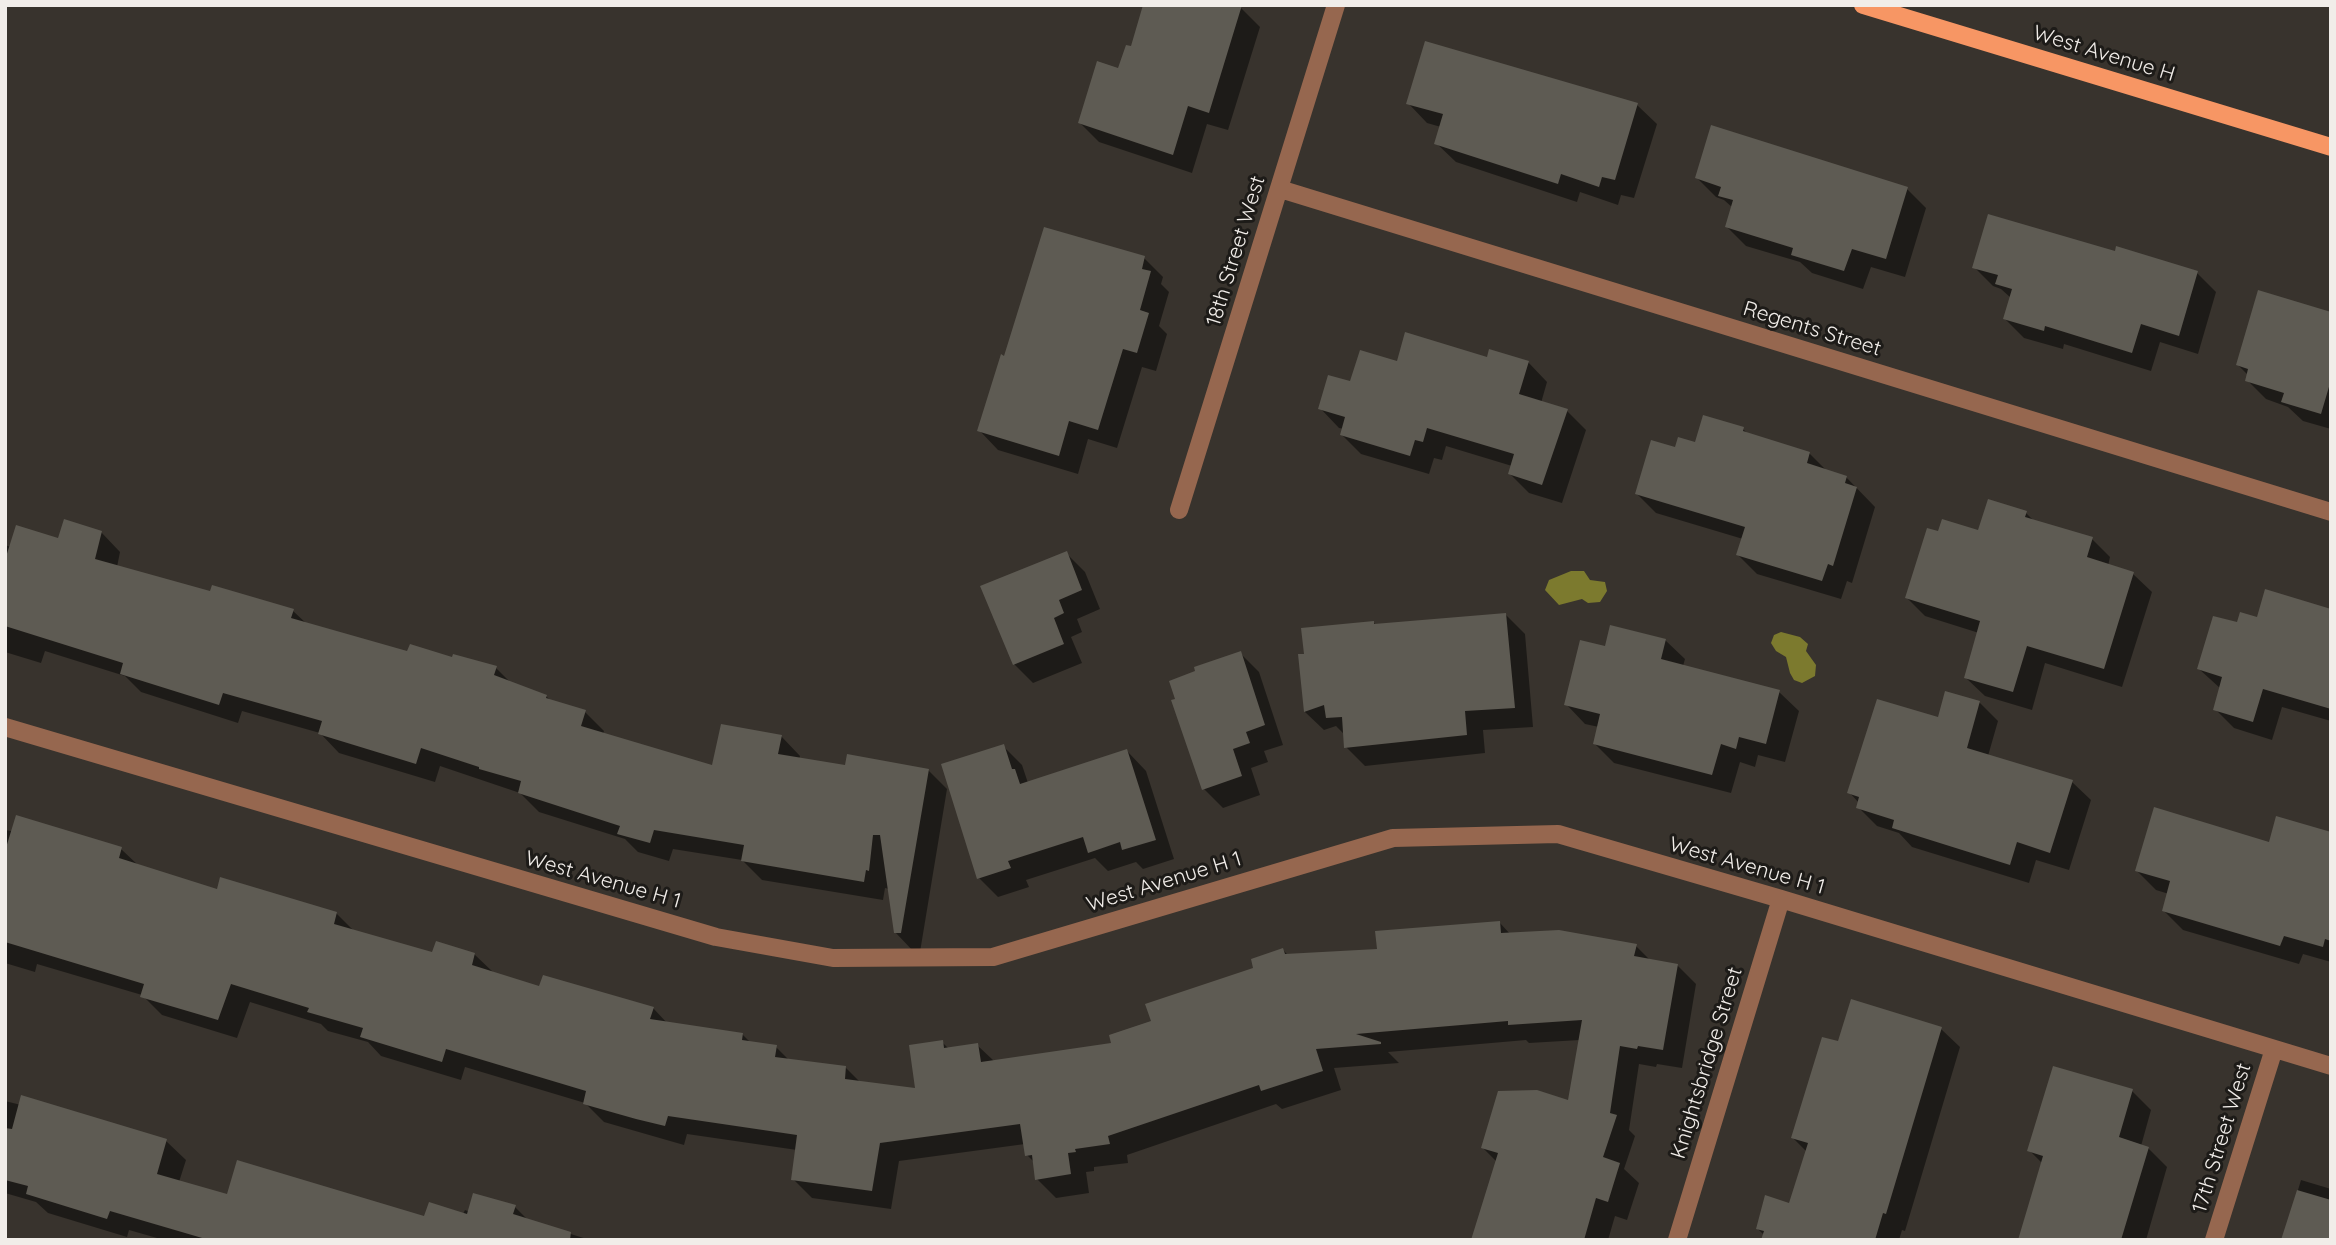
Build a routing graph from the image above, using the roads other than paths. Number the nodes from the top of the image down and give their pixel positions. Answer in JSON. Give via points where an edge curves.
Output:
{"nodes":[{"id":1,"x":1336,"y":5,"type":"edge"},
{"id":2,"x":1863,"y":5,"type":"edge"},
{"id":3,"x":2331,"y":147,"type":"edge"},
{"id":4,"x":1280,"y":189,"type":"junction"},
{"id":5,"x":1179,"y":510,"type":"dead end"},
{"id":6,"x":2331,"y":512,"type":"edge"},
{"id":7,"x":5,"y":727,"type":"edge"},
{"id":8,"x":1781,"y":899,"type":"junction"},
{"id":9,"x":2274,"y":1049,"type":"junction"},
{"id":10,"x":2331,"y":1066,"type":"edge"},
{"id":11,"x":1677,"y":1240,"type":"edge"},
{"id":12,"x":2214,"y":1240,"type":"edge"}],
"edges":[{"from":1,"to":4,"type":"street","name":"18th Street West"},
{"from":2,"to":3,"type":"main road","name":"West Avenue H"},
{"from":4,"to":5,"type":"street","name":"18th Street West"},
{"from":4,"to":6,"type":"street","name":"Regents Street"},
{"from":7,"to":8,"type":"street","name":"West Avenue H 1","via":[[716,937],[833,958],[993,957],[1392,838],[1558,834]]},
{"from":8,"to":9,"type":"street","name":"West Avenue H 1"},
{"from":8,"to":11,"type":"street","name":"Knightsbridge Street"},
{"from":9,"to":10,"type":"street","name":"West Avenue H 1"},
{"from":9,"to":12,"type":"street","name":"17th Street West"}]}
